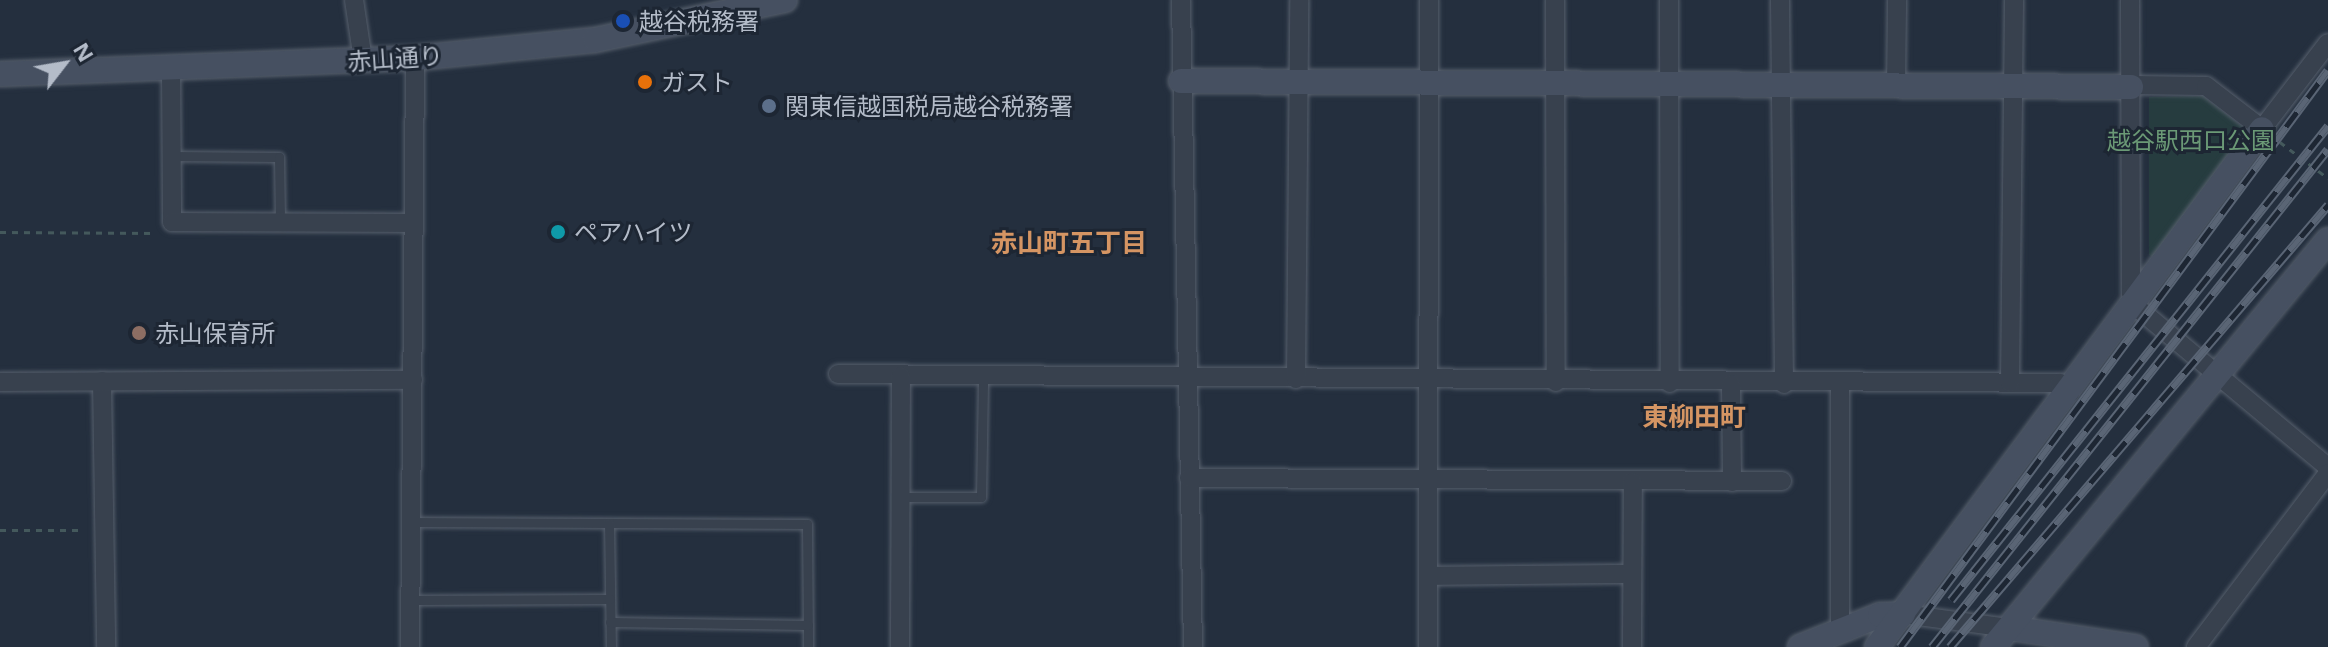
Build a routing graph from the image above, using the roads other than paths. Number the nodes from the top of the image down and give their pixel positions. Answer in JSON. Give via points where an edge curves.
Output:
{"nodes":[{"id":1,"x":354,"y":0,"type":"edge"},
{"id":2,"x":785,"y":0,"type":"edge"},
{"id":3,"x":1181,"y":0,"type":"edge"},
{"id":4,"x":1299,"y":0,"type":"edge"},
{"id":5,"x":1429,"y":0,"type":"edge"},
{"id":6,"x":1555,"y":0,"type":"edge"},
{"id":7,"x":1669,"y":0,"type":"edge"},
{"id":8,"x":1780,"y":0,"type":"edge"},
{"id":9,"x":1897,"y":0,"type":"edge"},
{"id":10,"x":2014,"y":0,"type":"edge"},
{"id":11,"x":2130,"y":0,"type":"edge"},
{"id":12,"x":2328,"y":43,"type":"edge"},
{"id":13,"x":415,"y":58,"type":"junction"},
{"id":14,"x":363,"y":60,"type":"junction"},
{"id":15,"x":171,"y":67,"type":"junction"},
{"id":16,"x":0,"y":74,"type":"edge"},
{"id":17,"x":1181,"y":81,"type":"junction"},
{"id":18,"x":1299,"y":82,"type":"junction"},
{"id":19,"x":1555,"y":82,"type":"junction"},
{"id":20,"x":1429,"y":84,"type":"junction"},
{"id":21,"x":1670,"y":84,"type":"junction"},
{"id":22,"x":1783,"y":85,"type":"junction"},
{"id":23,"x":2015,"y":86,"type":"junction"},
{"id":24,"x":2131,"y":86,"type":"junction"},
{"id":25,"x":1896,"y":87,"type":"junction"},
{"id":26,"x":2262,"y":129,"type":"junction"},
{"id":27,"x":171,"y":156,"type":"junction"},
{"id":28,"x":280,"y":222,"type":"junction"},
{"id":29,"x":414,"y":223,"type":"junction"},
{"id":30,"x":2326,"y":245,"type":"edge"},
{"id":31,"x":2136,"y":302,"type":"junction"},
{"id":32,"x":2214,"y":373,"type":"junction"},
{"id":33,"x":838,"y":374,"type":"dead end"},
{"id":34,"x":901,"y":376,"type":"junction"},
{"id":35,"x":983,"y":378,"type":"junction"},
{"id":36,"x":1296,"y":379,"type":"junction"},
{"id":37,"x":413,"y":380,"type":"junction"},
{"id":38,"x":1186,"y":380,"type":"junction"},
{"id":39,"x":1429,"y":380,"type":"junction"},
{"id":40,"x":102,"y":381,"type":"junction"},
{"id":41,"x":0,"y":382,"type":"edge"},
{"id":42,"x":1556,"y":382,"type":"junction"},
{"id":43,"x":1670,"y":383,"type":"junction"},
{"id":44,"x":2010,"y":383,"type":"junction"},
{"id":45,"x":1731,"y":384,"type":"junction"},
{"id":46,"x":1784,"y":384,"type":"junction"},
{"id":47,"x":1840,"y":384,"type":"junction"},
{"id":48,"x":2070,"y":393,"type":"junction"},
{"id":49,"x":2328,"y":467,"type":"edge"},
{"id":50,"x":2328,"y":473,"type":"edge"},
{"id":51,"x":1189,"y":478,"type":"junction"},
{"id":52,"x":1430,"y":479,"type":"junction"},
{"id":53,"x":1782,"y":481,"type":"dead end"},
{"id":54,"x":1633,"y":482,"type":"junction"},
{"id":55,"x":1732,"y":482,"type":"junction"},
{"id":56,"x":900,"y":497,"type":"junction"},
{"id":57,"x":413,"y":522,"type":"junction"},
{"id":58,"x":609,"y":523,"type":"junction"},
{"id":59,"x":1632,"y":574,"type":"junction"},
{"id":60,"x":1429,"y":576,"type":"junction"},
{"id":61,"x":610,"y":599,"type":"junction"},
{"id":62,"x":411,"y":600,"type":"junction"},
{"id":63,"x":1903,"y":614,"type":"junction"},
{"id":64,"x":610,"y":622,"type":"junction"},
{"id":65,"x":808,"y":625,"type":"junction"},
{"id":66,"x":2010,"y":628,"type":"junction"},
{"id":67,"x":1840,"y":632,"type":"junction"},
{"id":68,"x":106,"y":647,"type":"edge"},
{"id":69,"x":410,"y":647,"type":"edge"},
{"id":70,"x":611,"y":647,"type":"edge"},
{"id":71,"x":808,"y":647,"type":"edge"},
{"id":72,"x":900,"y":647,"type":"edge"},
{"id":73,"x":1193,"y":647,"type":"edge"},
{"id":74,"x":1428,"y":647,"type":"edge"},
{"id":75,"x":1632,"y":647,"type":"edge"},
{"id":76,"x":1800,"y":647,"type":"edge"},
{"id":77,"x":1877,"y":647,"type":"edge"},
{"id":78,"x":1993,"y":647,"type":"edge"},
{"id":79,"x":2136,"y":647,"type":"edge"},
{"id":80,"x":2196,"y":647,"type":"edge"}],
"edges":[{"from":1,"to":14,"type":"street"},
{"from":2,"to":13,"type":"street","name":"赤山通り","via":[[595,40]]},
{"from":3,"to":17,"type":"street"},
{"from":4,"to":18,"type":"street"},
{"from":5,"to":20,"type":"street"},
{"from":6,"to":19,"type":"street"},
{"from":7,"to":21,"type":"street"},
{"from":8,"to":22,"type":"street"},
{"from":9,"to":25,"type":"street"},
{"from":10,"to":23,"type":"street"},
{"from":11,"to":24,"type":"street"},
{"from":12,"to":26,"type":"street"},
{"from":13,"to":14,"type":"street","name":"赤山通り"},
{"from":13,"to":29,"type":"street"},
{"from":14,"to":15,"type":"street","name":"赤山通り"},
{"from":15,"to":16,"type":"street","name":"赤山通り"},
{"from":15,"to":27,"type":"street"},
{"from":17,"to":18,"type":"street"},
{"from":17,"to":38,"type":"street"},
{"from":18,"to":20,"type":"street"},
{"from":18,"to":36,"type":"street"},
{"from":19,"to":20,"type":"street"},
{"from":19,"to":21,"type":"street"},
{"from":19,"to":42,"type":"street"},
{"from":20,"to":39,"type":"street"},
{"from":21,"to":22,"type":"street"},
{"from":21,"to":43,"type":"street"},
{"from":22,"to":25,"type":"street"},
{"from":22,"to":46,"type":"street"},
{"from":23,"to":24,"type":"street"},
{"from":23,"to":25,"type":"street"},
{"from":23,"to":44,"type":"street"},
{"from":24,"to":26,"type":"street","via":[[2206,86]]},
{"from":24,"to":31,"type":"street","via":[[2131,293]]},
{"from":26,"to":31,"type":"street"},
{"from":27,"to":28,"type":"lane","via":[[279,157]]},
{"from":27,"to":28,"type":"street","via":[[172,222]]},
{"from":28,"to":29,"type":"street"},
{"from":29,"to":37,"type":"street"},
{"from":30,"to":32,"type":"street"},
{"from":31,"to":32,"type":"street"},
{"from":31,"to":48,"type":"street"},
{"from":32,"to":49,"type":"street"},
{"from":32,"to":66,"type":"street"},
{"from":33,"to":34,"type":"street"},
{"from":34,"to":35,"type":"street"},
{"from":34,"to":56,"type":"street"},
{"from":35,"to":38,"type":"street"},
{"from":35,"to":56,"type":"lane","via":[[981,497]]},
{"from":36,"to":38,"type":"street"},
{"from":36,"to":39,"type":"street"},
{"from":37,"to":40,"type":"street"},
{"from":37,"to":57,"type":"street"},
{"from":38,"to":51,"type":"street"},
{"from":39,"to":42,"type":"street"},
{"from":39,"to":52,"type":"street"},
{"from":40,"to":41,"type":"street"},
{"from":40,"to":68,"type":"street"},
{"from":42,"to":43,"type":"street"},
{"from":43,"to":45,"type":"street"},
{"from":44,"to":47,"type":"street"},
{"from":44,"to":48,"type":"street","via":[[2060,383]]},
{"from":45,"to":46,"type":"street"},
{"from":45,"to":55,"type":"street"},
{"from":46,"to":47,"type":"street"},
{"from":47,"to":67,"type":"street"},
{"from":48,"to":63,"type":"street"},
{"from":50,"to":80,"type":"street"},
{"from":51,"to":52,"type":"street"},
{"from":51,"to":73,"type":"street"},
{"from":52,"to":54,"type":"street"},
{"from":52,"to":60,"type":"street"},
{"from":53,"to":55,"type":"street"},
{"from":54,"to":55,"type":"street"},
{"from":54,"to":59,"type":"street"},
{"from":56,"to":72,"type":"street"},
{"from":57,"to":58,"type":"lane"},
{"from":57,"to":62,"type":"street"},
{"from":58,"to":61,"type":"lane"},
{"from":58,"to":65,"type":"lane","via":[[807,524]]},
{"from":59,"to":60,"type":"street"},
{"from":59,"to":75,"type":"street"},
{"from":60,"to":74,"type":"street"},
{"from":61,"to":62,"type":"lane"},
{"from":61,"to":64,"type":"lane"},
{"from":62,"to":69,"type":"street"},
{"from":63,"to":66,"type":"street"},
{"from":63,"to":67,"type":"street"},
{"from":63,"to":77,"type":"street"},
{"from":64,"to":65,"type":"lane"},
{"from":64,"to":70,"type":"lane"},
{"from":65,"to":71,"type":"lane"},
{"from":66,"to":78,"type":"street"},
{"from":66,"to":79,"type":"street"},
{"from":67,"to":76,"type":"street"}]}
